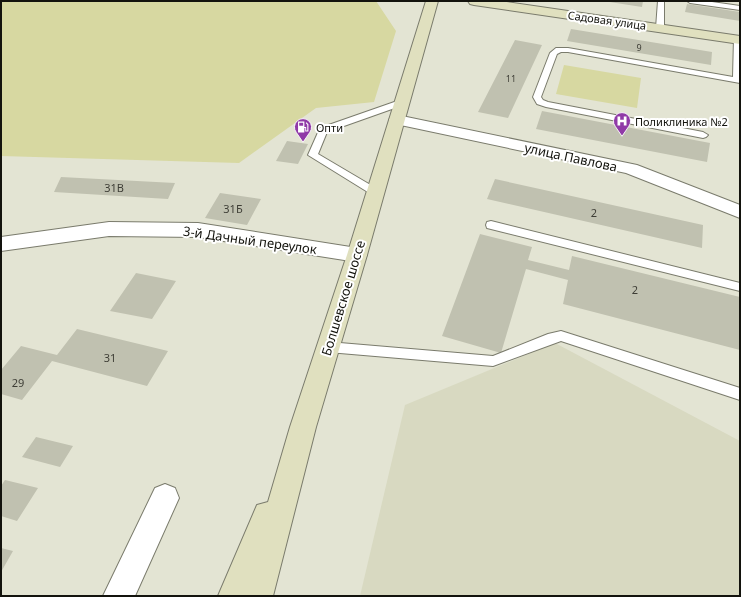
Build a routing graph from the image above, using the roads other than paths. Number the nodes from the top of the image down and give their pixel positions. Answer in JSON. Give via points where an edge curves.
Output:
{"nodes":[{"id":1,"x":432,"y":1,"type":"edge"},
{"id":2,"x":474,"y":1,"type":"edge"},
{"id":3,"x":661,"y":1,"type":"edge"},
{"id":4,"x":690,"y":1,"type":"edge"},
{"id":5,"x":496,"y":3,"type":"edge"},
{"id":6,"x":740,"y":8,"type":"edge"},
{"id":7,"x":660,"y":28,"type":"junction"},
{"id":8,"x":739,"y":40,"type":"edge"},
{"id":9,"x":739,"y":80,"type":"edge"},
{"id":10,"x":402,"y":102,"type":"junction"},
{"id":11,"x":397,"y":120,"type":"junction"},
{"id":12,"x":703,"y":135,"type":"dead end"},
{"id":13,"x":375,"y":192,"type":"junction"},
{"id":14,"x":740,"y":212,"type":"edge"},
{"id":15,"x":491,"y":225,"type":"dead end"},
{"id":16,"x":1,"y":244,"type":"edge"},
{"id":17,"x":357,"y":255,"type":"junction"},
{"id":18,"x":740,"y":287,"type":"edge"},
{"id":19,"x":328,"y":347,"type":"junction"},
{"id":20,"x":740,"y":394,"type":"edge"},
{"id":21,"x":303,"y":427,"type":"junction"},
{"id":22,"x":165,"y":498,"type":"dead end"},
{"id":23,"x":119,"y":596,"type":"edge"},
{"id":24,"x":234,"y":596,"type":"edge"},
{"id":25,"x":257,"y":596,"type":"edge"}],
"edges":[{"from":1,"to":10,"type":"main road","name":"Болшевское шоссе"},
{"from":2,"to":5,"type":"main road","name":"Садовая улица"},
{"from":3,"to":7,"type":"lane"},
{"from":4,"to":6,"type":"lane"},
{"from":5,"to":7,"type":"main road","name":"Садовая улица"},
{"from":7,"to":8,"type":"main road","name":"Садовая улица"},
{"from":8,"to":9,"type":"lane"},
{"from":9,"to":12,"type":"lane","via":[[559,50],[554,53],[537,97],[540,102],[546,104]]},
{"from":10,"to":11,"type":"main road","name":"Болшевское шоссе"},
{"from":10,"to":13,"type":"lane","via":[[324,130],[313,155]]},
{"from":11,"to":13,"type":"main road","name":"Болшевское шоссе"},
{"from":11,"to":14,"type":"street","name":"улица Павлова","via":[[631,169]]},
{"from":13,"to":17,"type":"main road","name":"Болшевское шоссе"},
{"from":15,"to":18,"type":"lane"},
{"from":16,"to":17,"type":"street","name":"3-й Дачный переулок","via":[[109,228],[198,230]]},
{"from":17,"to":19,"type":"main road","name":"Болшевское шоссе"},
{"from":19,"to":20,"type":"lane","via":[[493,361],[561,336]]},
{"from":19,"to":21,"type":"main road","name":"Болшевское шоссе"},
{"from":21,"to":24,"type":"main road"},
{"from":21,"to":25,"type":"main road","name":"Болшевское шоссе"},
{"from":22,"to":23,"type":"street"}]}
